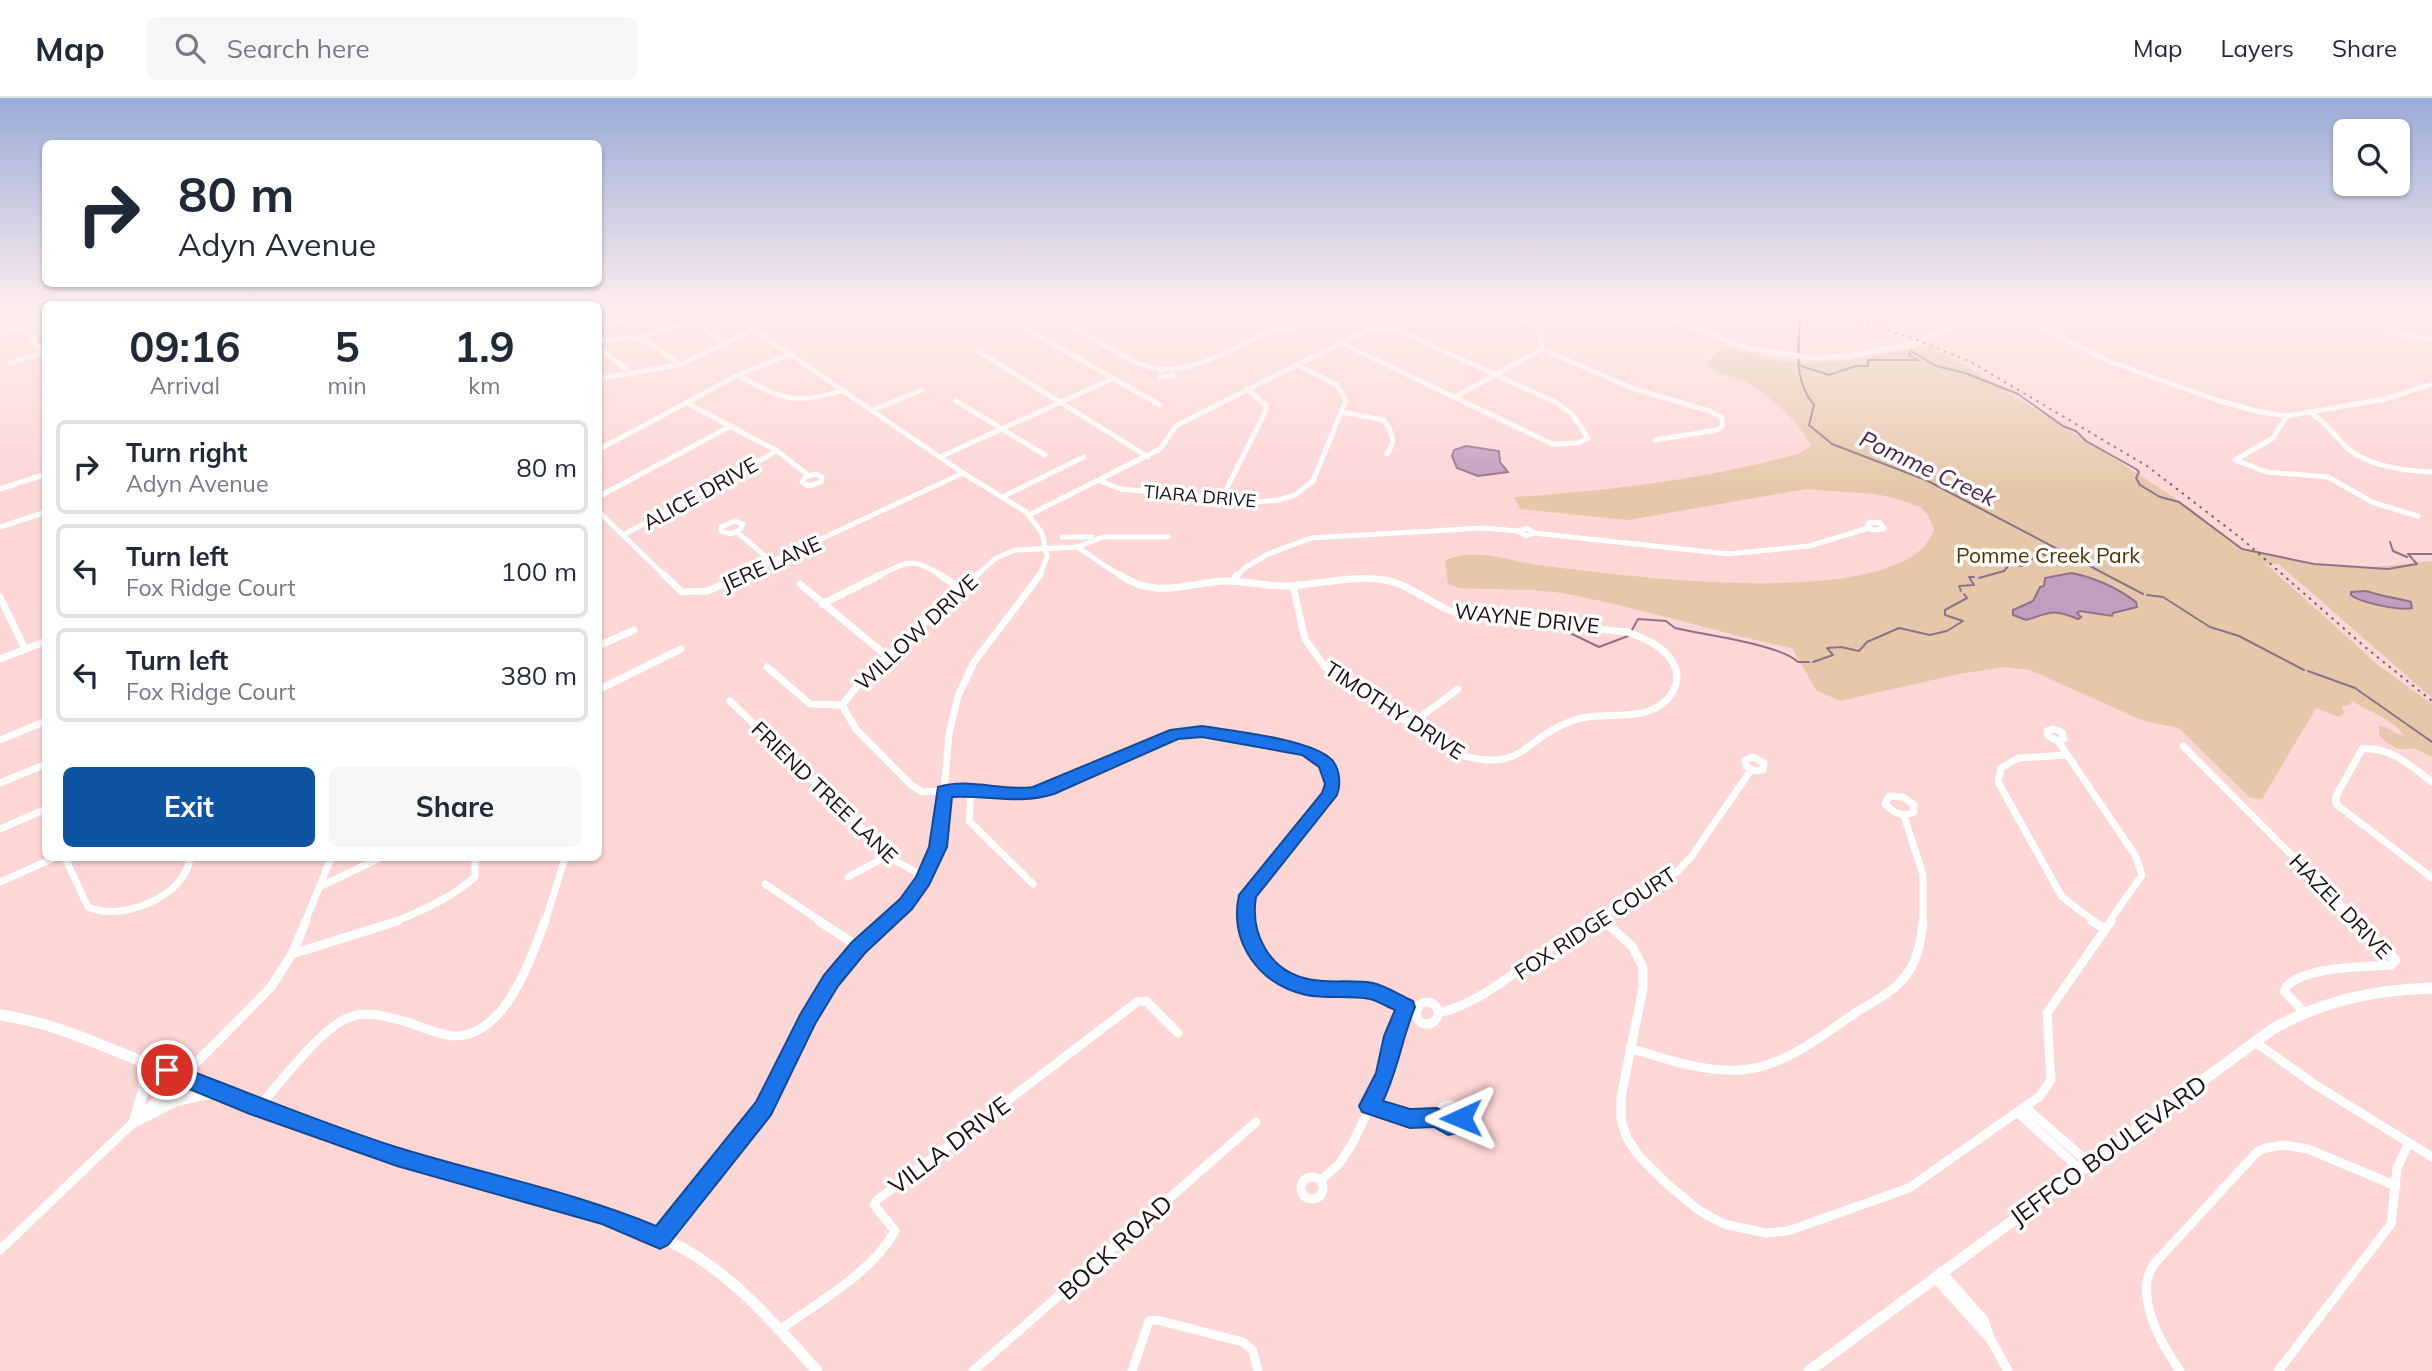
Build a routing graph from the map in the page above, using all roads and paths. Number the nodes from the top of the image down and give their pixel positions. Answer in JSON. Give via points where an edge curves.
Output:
{"nodes":[{"id":1,"x":628,"y":370,"type":"edge"},
{"id":2,"x":650,"y":370,"type":"edge"},
{"id":3,"x":750,"y":370,"type":"edge"},
{"id":4,"x":815,"y":370,"type":"edge"},
{"id":5,"x":1010,"y":370,"type":"edge"},
{"id":6,"x":1100,"y":370,"type":"edge"},
{"id":7,"x":1160,"y":370,"type":"edge"},
{"id":8,"x":1175,"y":370,"type":"edge"},
{"id":9,"x":1286,"y":370,"type":"edge"},
{"id":10,"x":1308,"y":370,"type":"edge"},
{"id":11,"x":1398,"y":370,"type":"edge"},
{"id":12,"x":1484,"y":370,"type":"edge"},
{"id":13,"x":1506,"y":370,"type":"edge"},
{"id":14,"x":1591,"y":370,"type":"edge"},
{"id":15,"x":2134,"y":370,"type":"edge"},
{"id":16,"x":632,"y":374,"type":"junction"},
{"id":17,"x":738,"y":375,"type":"junction"},
{"id":18,"x":1496,"y":376,"type":"junction"},
{"id":19,"x":602,"y":378,"type":"edge"},
{"id":20,"x":1114,"y":378,"type":"junction"},
{"id":21,"x":2432,"y":384,"type":"edge"},
{"id":22,"x":1247,"y":389,"type":"junction"},
{"id":23,"x":844,"y":390,"type":"junction"},
{"id":24,"x":922,"y":390,"type":"dead end"},
{"id":25,"x":1455,"y":397,"type":"junction"},
{"id":26,"x":956,"y":401,"type":"dead end"},
{"id":27,"x":1061,"y":402,"type":"junction"},
{"id":28,"x":687,"y":403,"type":"junction"},
{"id":29,"x":1160,"y":405,"type":"dead end"},
{"id":30,"x":873,"y":410,"type":"junction"},
{"id":31,"x":1342,"y":412,"type":"junction"},
{"id":32,"x":2312,"y":414,"type":"junction"},
{"id":33,"x":2287,"y":416,"type":"junction"},
{"id":34,"x":732,"y":426,"type":"junction"},
{"id":35,"x":1003,"y":429,"type":"junction"},
{"id":36,"x":1655,"y":440,"type":"dead end"},
{"id":37,"x":602,"y":448,"type":"edge"},
{"id":38,"x":777,"y":452,"type":"junction"},
{"id":39,"x":1387,"y":454,"type":"dead end"},
{"id":40,"x":1045,"y":455,"type":"dead end"},
{"id":41,"x":940,"y":457,"type":"junction"},
{"id":42,"x":1084,"y":457,"type":"dead end"},
{"id":43,"x":1148,"y":457,"type":"junction"},
{"id":44,"x":2432,"y":472,"type":"edge"},
{"id":45,"x":963,"y":473,"type":"junction"},
{"id":46,"x":42,"y":475,"type":"edge"},
{"id":47,"x":808,"y":475,"type":"dead end"},
{"id":48,"x":1100,"y":481,"type":"junction"},
{"id":49,"x":0,"y":489,"type":"edge"},
{"id":50,"x":602,"y":495,"type":"edge"},
{"id":51,"x":1002,"y":497,"type":"junction"},
{"id":52,"x":1222,"y":498,"type":"junction"},
{"id":53,"x":42,"y":513,"type":"edge"},
{"id":54,"x":602,"y":515,"type":"edge"},
{"id":55,"x":1029,"y":515,"type":"junction"},
{"id":56,"x":2418,"y":516,"type":"dead end"},
{"id":57,"x":0,"y":527,"type":"edge"},
{"id":58,"x":1870,"y":528,"type":"dead end"},
{"id":59,"x":737,"y":532,"type":"dead end"},
{"id":60,"x":622,"y":535,"type":"junction"},
{"id":61,"x":1062,"y":537,"type":"dead end"},
{"id":62,"x":1103,"y":537,"type":"junction"},
{"id":63,"x":1168,"y":537,"type":"dead end"},
{"id":64,"x":1046,"y":547,"type":"junction"},
{"id":65,"x":1077,"y":547,"type":"junction"},
{"id":66,"x":773,"y":563,"type":"junction"},
{"id":67,"x":1233,"y":582,"type":"junction"},
{"id":68,"x":800,"y":584,"type":"dead end"},
{"id":69,"x":1293,"y":586,"type":"junction"},
{"id":70,"x":961,"y":589,"type":"junction"},
{"id":71,"x":0,"y":597,"type":"edge"},
{"id":72,"x":822,"y":604,"type":"junction"},
{"id":73,"x":634,"y":630,"type":"dead end"},
{"id":74,"x":42,"y":643,"type":"edge"},
{"id":75,"x":602,"y":644,"type":"edge"},
{"id":76,"x":25,"y":649,"type":"junction"},
{"id":77,"x":681,"y":649,"type":"dead end"},
{"id":78,"x":888,"y":657,"type":"junction"},
{"id":79,"x":0,"y":659,"type":"edge"},
{"id":80,"x":767,"y":667,"type":"dead end"},
{"id":81,"x":602,"y":688,"type":"edge"},
{"id":82,"x":1458,"y":690,"type":"dead end"},
{"id":83,"x":730,"y":701,"type":"dead end"},
{"id":84,"x":842,"y":705,"type":"junction"},
{"id":85,"x":42,"y":723,"type":"edge"},
{"id":86,"x":1411,"y":724,"type":"junction"},
{"id":87,"x":0,"y":740,"type":"edge"},
{"id":88,"x":2058,"y":741,"type":"dead end"},
{"id":89,"x":2182,"y":746,"type":"dead end"},
{"id":90,"x":2067,"y":755,"type":"junction"},
{"id":91,"x":1509,"y":761,"type":"joint"},
{"id":92,"x":42,"y":766,"type":"edge"},
{"id":93,"x":1751,"y":770,"type":"dead end"},
{"id":94,"x":2432,"y":782,"type":"edge"},
{"id":95,"x":0,"y":783,"type":"edge"},
{"id":96,"x":971,"y":790,"type":"junction"},
{"id":97,"x":944,"y":791,"type":"junction"},
{"id":98,"x":42,"y":811,"type":"edge"},
{"id":99,"x":1904,"y":816,"type":"dead end"},
{"id":100,"x":0,"y":829,"type":"edge"},
{"id":101,"x":889,"y":855,"type":"junction"},
{"id":102,"x":47,"y":861,"type":"edge"},
{"id":103,"x":66,"y":861,"type":"edge"},
{"id":104,"x":192,"y":861,"type":"edge"},
{"id":105,"x":330,"y":861,"type":"edge"},
{"id":106,"x":374,"y":861,"type":"edge"},
{"id":107,"x":475,"y":861,"type":"edge"},
{"id":108,"x":564,"y":861,"type":"dead end"},
{"id":109,"x":849,"y":877,"type":"dead end"},
{"id":110,"x":925,"y":877,"type":"junction"},
{"id":111,"x":2432,"y":878,"type":"edge"},
{"id":112,"x":0,"y":882,"type":"edge"},
{"id":113,"x":765,"y":884,"type":"dead end"},
{"id":114,"x":1033,"y":884,"type":"dead end"},
{"id":115,"x":318,"y":888,"type":"junction"},
{"id":116,"x":1601,"y":918,"type":"junction"},
{"id":117,"x":2105,"y":929,"type":"junction"},
{"id":118,"x":859,"y":947,"type":"junction"},
{"id":119,"x":292,"y":954,"type":"junction"},
{"id":120,"x":2432,"y":988,"type":"edge"},
{"id":121,"x":1411,"y":1009,"type":"junction"},
{"id":122,"x":2303,"y":1011,"type":"junction"},
{"id":123,"x":1439,"y":1013,"type":"junction"},
{"id":124,"x":0,"y":1015,"type":"edge"},
{"id":125,"x":1178,"y":1033,"type":"dead end"},
{"id":126,"x":2255,"y":1042,"type":"junction"},
{"id":127,"x":1630,"y":1048,"type":"junction"},
{"id":128,"x":142,"y":1062,"type":"junction"},
{"id":129,"x":181,"y":1076,"type":"junction"},
{"id":130,"x":222,"y":1091,"type":"junction"},
{"id":131,"x":1370,"y":1106,"type":"junction"},
{"id":132,"x":257,"y":1107,"type":"junction"},
{"id":133,"x":2021,"y":1110,"type":"junction"},
{"id":134,"x":1437,"y":1117,"type":"dead end"},
{"id":135,"x":134,"y":1122,"type":"junction"},
{"id":136,"x":1256,"y":1122,"type":"dead end"},
{"id":137,"x":2409,"y":1143,"type":"junction"},
{"id":138,"x":2432,"y":1157,"type":"edge"},
{"id":139,"x":2086,"y":1167,"type":"junction"},
{"id":140,"x":1320,"y":1181,"type":"dead end"},
{"id":141,"x":2396,"y":1186,"type":"junction"},
{"id":142,"x":660,"y":1238,"type":"junction"},
{"id":143,"x":0,"y":1250,"type":"edge"},
{"id":144,"x":1938,"y":1274,"type":"junction"},
{"id":145,"x":780,"y":1330,"type":"junction"},
{"id":146,"x":817,"y":1371,"type":"edge"},
{"id":147,"x":973,"y":1371,"type":"edge"},
{"id":148,"x":1132,"y":1371,"type":"edge"},
{"id":149,"x":1258,"y":1371,"type":"edge"},
{"id":150,"x":1809,"y":1371,"type":"edge"},
{"id":151,"x":2008,"y":1371,"type":"edge"},
{"id":152,"x":2179,"y":1371,"type":"edge"},
{"id":153,"x":2278,"y":1371,"type":"edge"}],
"edges":[{"from":1,"to":16,"type":"street"},
{"from":2,"to":16,"type":"street"},
{"from":3,"to":17,"type":"street"},
{"from":4,"to":23,"type":"street"},
{"from":5,"to":27,"type":"street"},
{"from":6,"to":20,"type":"street"},
{"from":7,"to":8,"type":"street","via":[[1161,377],[1167,378]]},
{"from":9,"to":22,"type":"street"},
{"from":10,"to":31,"type":"street","via":[[1337,385],[1346,400]]},
{"from":11,"to":25,"type":"street"},
{"from":12,"to":18,"type":"street"},
{"from":13,"to":18,"type":"street"},
{"from":14,"to":36,"type":"street","via":[[1634,389],[1705,409],[1723,421],[1717,430]]},
{"from":15,"to":33,"type":"street","via":[[2217,400]]},
{"from":16,"to":19,"type":"street"},
{"from":17,"to":23,"type":"street","via":[[785,401],[814,401]]},
{"from":17,"to":28,"type":"street"},
{"from":18,"to":25,"type":"street"},
{"from":18,"to":25,"type":"street","via":[[1564,407],[1588,438],[1552,444]]},
{"from":20,"to":27,"type":"street"},
{"from":20,"to":29,"type":"street"},
{"from":21,"to":32,"type":"street"},
{"from":22,"to":43,"type":"street","via":[[1176,426],[1160,449]]},
{"from":22,"to":52,"type":"street","via":[[1266,405],[1265,412]]},
{"from":23,"to":30,"type":"street"},
{"from":24,"to":30,"type":"street"},
{"from":26,"to":35,"type":"street"},
{"from":27,"to":35,"type":"street"},
{"from":27,"to":43,"type":"street"},
{"from":28,"to":34,"type":"street"},
{"from":28,"to":37,"type":"street"},
{"from":30,"to":41,"type":"street"},
{"from":31,"to":39,"type":"street","via":[[1389,424],[1394,437]]},
{"from":31,"to":52,"type":"street","name":"TIARA DRIVE","via":[[1306,489],[1270,502]]},
{"from":32,"to":33,"type":"street"},
{"from":32,"to":44,"type":"street","via":[[2332,426],[2344,445],[2358,454],[2407,471]]},
{"from":33,"to":56,"type":"street","via":[[2273,441],[2235,460],[2253,471],[2329,478],[2383,506]]},
{"from":34,"to":38,"type":"street"},
{"from":34,"to":50,"type":"street"},
{"from":35,"to":40,"type":"street"},
{"from":35,"to":41,"type":"street"},
{"from":38,"to":47,"type":"street"},
{"from":38,"to":60,"type":"street","name":"ALICE DRIVE"},
{"from":41,"to":45,"type":"street"},
{"from":42,"to":51,"type":"street"},
{"from":43,"to":48,"type":"street"},
{"from":45,"to":51,"type":"street"},
{"from":45,"to":66,"type":"street","name":"JERE LANE"},
{"from":46,"to":49,"type":"street"},
{"from":48,"to":52,"type":"street","name":"TIARA DRIVE","via":[[1121,488]]},
{"from":48,"to":55,"type":"street"},
{"from":51,"to":55,"type":"street"},
{"from":53,"to":57,"type":"street"},
{"from":54,"to":60,"type":"street","name":"JERE LANE"},
{"from":55,"to":64,"type":"street"},
{"from":58,"to":67,"type":"street","via":[[1809,546],[1728,554],[1534,533],[1525,536],[1486,528],[1311,538],[1255,563]]},
{"from":59,"to":66,"type":"street"},
{"from":60,"to":66,"type":"street","name":"JERE LANE","via":[[682,592],[708,591]]},
{"from":61,"to":62,"type":"street"},
{"from":62,"to":63,"type":"street"},
{"from":62,"to":65,"type":"street"},
{"from":64,"to":65,"type":"street","name":"WILLOW DRIVE"},
{"from":64,"to":70,"type":"street","name":"WILLOW DRIVE","via":[[1000,555]]},
{"from":64,"to":97,"type":"street","via":[[1045,565],[1037,582],[983,650],[961,688],[950,726]]},
{"from":65,"to":67,"type":"street","name":"WAYNE DRIVE","via":[[1128,582],[1148,589]]},
{"from":67,"to":69,"type":"street","name":"WAYNE DRIVE"},
{"from":68,"to":72,"type":"street"},
{"from":69,"to":86,"type":"street","name":"TIMOTHY DRIVE","via":[[1301,635],[1309,650],[1347,683]]},
{"from":69,"to":91,"type":"street","name":"WAYNE DRIVE","via":[[1347,579],[1393,582],[1462,615],[1619,629],[1641,636],[1671,659],[1676,684],[1671,695],[1649,712],[1572,721]]},
{"from":70,"to":72,"type":"street","via":[[924,564],[908,561]]},
{"from":70,"to":78,"type":"street","name":"WILLOW DRIVE"},
{"from":71,"to":76,"type":"street"},
{"from":72,"to":78,"type":"street"},
{"from":73,"to":75,"type":"street"},
{"from":74,"to":76,"type":"street"},
{"from":76,"to":79,"type":"street"},
{"from":77,"to":81,"type":"street"},
{"from":78,"to":84,"type":"street","name":"WILLOW DRIVE"},
{"from":80,"to":84,"type":"street","via":[[810,704]]},
{"from":82,"to":86,"type":"street"},
{"from":83,"to":101,"type":"street","name":"FRIEND TREE LANE"},
{"from":84,"to":97,"type":"street","name":"WILLOW DRIVE","via":[[856,729],[917,790]]},
{"from":85,"to":87,"type":"street"},
{"from":86,"to":91,"type":"street","name":"TIMOTHY DRIVE","via":[[1456,754],[1477,762]]},
{"from":88,"to":90,"type":"street"},
{"from":89,"to":122,"type":"street","name":"HAZEL DRIVE","via":[[2396,961],[2308,973],[2287,984],[2284,991]]},
{"from":90,"to":117,"type":"street","via":[[2135,855],[2142,875]]},
{"from":90,"to":117,"type":"street","via":[[2012,759],[2001,768],[1998,782],[2062,897]]},
{"from":92,"to":95,"type":"street"},
{"from":93,"to":116,"type":"street","name":"FOX RIDGE COURT","via":[[1677,872]]},
{"from":94,"to":111,"type":"street","via":[[2386,751],[2362,749],[2336,804]]},
{"from":96,"to":97,"type":"street","name":"FOX RIDGE COURT"},
{"from":96,"to":114,"type":"street","via":[[969,821]]},
{"from":96,"to":121,"type":"street","name":"FOX RIDGE COURT","via":[[1022,795],[1041,792],[1186,732],[1306,751],[1326,764],[1333,784],[1321,808],[1248,895],[1246,932],[1263,960],[1286,979],[1305,987],[1372,991]]},
{"from":97,"to":110,"type":"street","via":[[938,847]]},
{"from":98,"to":100,"type":"street"},
{"from":99,"to":127,"type":"street","via":[[1925,882],[1919,950],[1902,981],[1822,1037],[1768,1066],[1748,1071],[1703,1069]]},
{"from":101,"to":109,"type":"street"},
{"from":101,"to":110,"type":"street","name":"FRIEND TREE LANE"},
{"from":102,"to":112,"type":"street"},
{"from":103,"to":104,"type":"street","via":[[88,907],[112,914],[180,883]]},
{"from":105,"to":115,"type":"street"},
{"from":106,"to":115,"type":"street"},
{"from":107,"to":119,"type":"street","via":[[475,877],[458,894],[383,926]]},
{"from":108,"to":132,"type":"street","via":[[515,990],[495,1019],[478,1030],[451,1036],[368,1014],[345,1018]]},
{"from":110,"to":118,"type":"street","via":[[906,904]]},
{"from":113,"to":118,"type":"street"},
{"from":115,"to":119,"type":"street"},
{"from":116,"to":123,"type":"street","name":"FOX RIDGE COURT","via":[[1460,1009]]},
{"from":116,"to":127,"type":"street","via":[[1632,946],[1643,967]]},
{"from":117,"to":133,"type":"street","via":[[2047,1013],[2051,1080],[2040,1096]]},
{"from":118,"to":142,"type":"street","via":[[817,1001],[763,1109]]},
{"from":119,"to":129,"type":"street","via":[[264,995]]},
{"from":120,"to":122,"type":"main road","name":"JEFFCO BOULEVARD","via":[[2341,996]]},
{"from":121,"to":123,"type":"street","name":"FOX RIDGE COURT","via":[[1427,1003]]},
{"from":121,"to":123,"type":"street","name":"FOX RIDGE COURT","via":[[1429,1023],[1436,1021]]},
{"from":121,"to":131,"type":"street","via":[[1393,1036],[1385,1074]]},
{"from":122,"to":126,"type":"main road","name":"JEFFCO BOULEVARD"},
{"from":124,"to":128,"type":"main road","via":[[57,1027]]},
{"from":125,"to":145,"type":"street","name":"VILLA DRIVE","via":[[1142,1000],[877,1200],[874,1205],[895,1231],[892,1240]]},
{"from":126,"to":137,"type":"street"},
{"from":126,"to":139,"type":"main road","name":"JEFFCO BOULEVARD"},
{"from":127,"to":133,"type":"street","via":[[1621,1120],[1638,1155],[1700,1211],[1750,1231],[1788,1231],[1909,1188]]},
{"from":128,"to":129,"type":"main road"},
{"from":128,"to":135,"type":"main road","via":[[144,1088]]},
{"from":129,"to":130,"type":"main road"},
{"from":129,"to":135,"type":"street"},
{"from":130,"to":132,"type":"main road"},
{"from":130,"to":135,"type":"main road","via":[[175,1101]]},
{"from":131,"to":134,"type":"street","via":[[1410,1118]]},
{"from":131,"to":140,"type":"street","via":[[1339,1164]]},
{"from":132,"to":142,"type":"main road","via":[[397,1157],[603,1214]]},
{"from":133,"to":139,"type":"street"},
{"from":135,"to":143,"type":"street"},
{"from":136,"to":147,"type":"street","name":"BOCK ROAD"},
{"from":137,"to":138,"type":"street"},
{"from":137,"to":141,"type":"street","via":[[2400,1159]]},
{"from":139,"to":144,"type":"main road","name":"JEFFCO BOULEVARD"},
{"from":141,"to":152,"type":"street","via":[[2308,1149],[2284,1145],[2257,1152],[2147,1277],[2148,1301]]},
{"from":141,"to":153,"type":"street","via":[[2393,1217],[2386,1230]]},
{"from":142,"to":145,"type":"main road","via":[[746,1295]]},
{"from":144,"to":150,"type":"main road","name":"JEFFCO BOULEVARD"},
{"from":144,"to":151,"type":"street","via":[[1990,1338]]},
{"from":145,"to":146,"type":"main road"},
{"from":148,"to":149,"type":"street","via":[[1149,1321],[1243,1342],[1252,1351]]}]}
